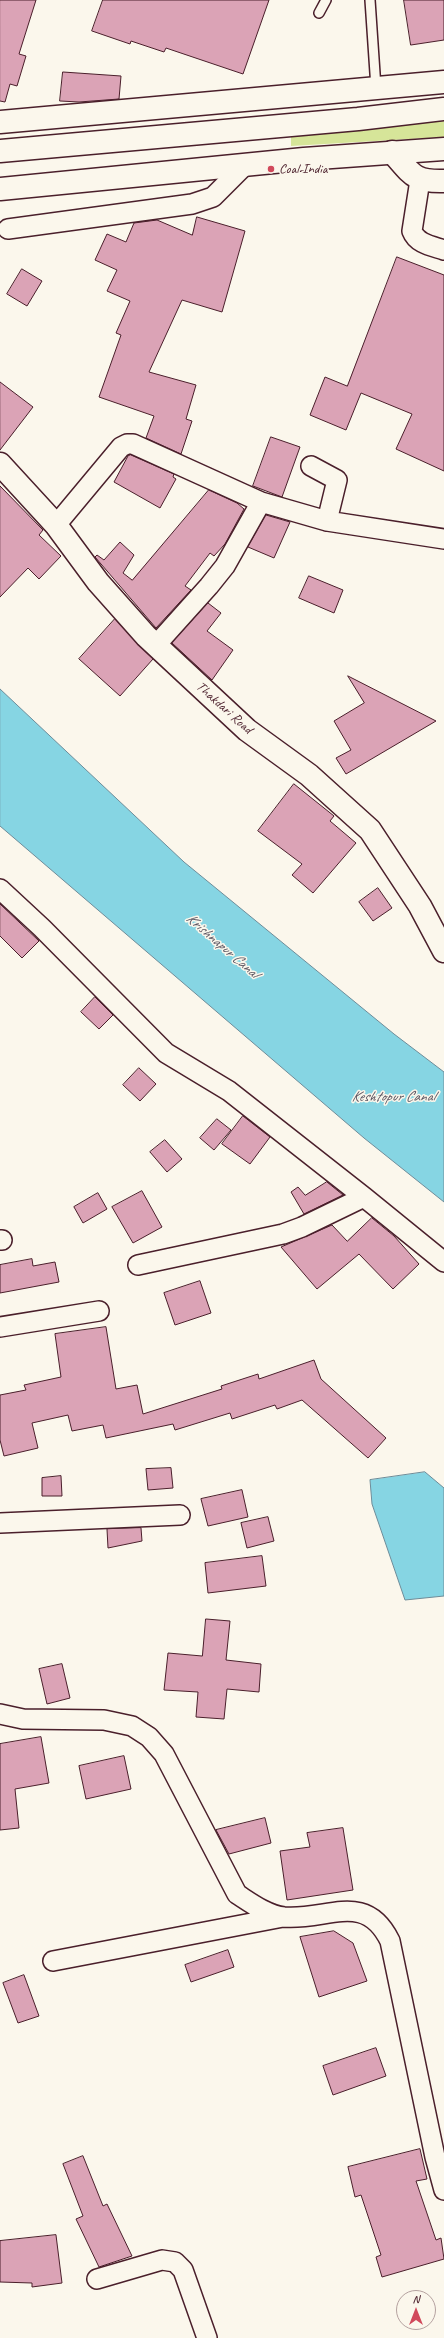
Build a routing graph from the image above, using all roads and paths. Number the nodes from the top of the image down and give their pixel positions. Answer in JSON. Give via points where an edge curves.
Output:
{"nodes":[{"id":1,"x":326,"y":0,"type":"edge"},
{"id":2,"x":370,"y":0,"type":"edge"},
{"id":3,"x":319,"y":13,"type":"dead end"},
{"id":4,"x":444,"y":82,"type":"edge"},
{"id":5,"x":376,"y":89,"type":"junction"},
{"id":6,"x":444,"y":109,"type":"edge"},
{"id":7,"x":0,"y":122,"type":"edge"},
{"id":8,"x":444,"y":149,"type":"edge"},
{"id":9,"x":0,"y":151,"type":"edge"},
{"id":10,"x":392,"y":152,"type":"junction"},
{"id":11,"x":246,"y":164,"type":"junction"},
{"id":12,"x":420,"y":180,"type":"junction"},
{"id":13,"x":444,"y":181,"type":"edge"},
{"id":14,"x":0,"y":189,"type":"edge"},
{"id":15,"x":8,"y":229,"type":"dead end"},
{"id":16,"x":444,"y":250,"type":"edge"},
{"id":17,"x":0,"y":464,"type":"edge"},
{"id":18,"x":311,"y":466,"type":"dead end"},
{"id":19,"x":261,"y":502,"type":"junction"},
{"id":20,"x":327,"y":521,"type":"junction"},
{"id":21,"x":56,"y":525,"type":"junction"},
{"id":22,"x":444,"y":539,"type":"edge"},
{"id":23,"x":156,"y":645,"type":"junction"},
{"id":24,"x":0,"y":888,"type":"edge"},
{"id":25,"x":443,"y":948,"type":"edge"},
{"id":26,"x":364,"y":1197,"type":"junction"},
{"id":27,"x":444,"y":1262,"type":"edge"},
{"id":28,"x":138,"y":1265,"type":"dead end"},
{"id":29,"x":99,"y":1312,"type":"dead end"},
{"id":30,"x":0,"y":1327,"type":"edge"},
{"id":31,"x":180,"y":1515,"type":"dead end"},
{"id":32,"x":0,"y":1523,"type":"edge"},
{"id":33,"x":0,"y":1714,"type":"edge"},
{"id":34,"x":283,"y":1917,"type":"junction"},
{"id":35,"x":53,"y":1961,"type":"dead end"},
{"id":36,"x":444,"y":2190,"type":"edge"},
{"id":37,"x":97,"y":2279,"type":"dead end"},
{"id":38,"x":207,"y":2338,"type":"edge"}],
"edges":[{"from":1,"to":3,"type":"lane"},
{"from":2,"to":5,"type":"lane"},
{"from":4,"to":5,"type":"street"},
{"from":5,"to":7,"type":"street"},
{"from":6,"to":9,"type":"street"},
{"from":8,"to":10,"type":"street"},
{"from":10,"to":11,"type":"street"},
{"from":10,"to":12,"type":"street","via":[[414,177]]},
{"from":11,"to":14,"type":"street"},
{"from":11,"to":15,"type":"street","via":[[213,197],[192,204]]},
{"from":12,"to":13,"type":"street"},
{"from":12,"to":16,"type":"street","via":[[412,231],[414,237]]},
{"from":17,"to":21,"type":"street","name":"Thakdari Road"},
{"from":18,"to":20,"type":"street","via":[[337,480]]},
{"from":19,"to":20,"type":"street"},
{"from":19,"to":21,"type":"street","via":[[133,444],[127,444],[121,447]]},
{"from":19,"to":23,"type":"street","via":[[225,566]]},
{"from":20,"to":22,"type":"street"},
{"from":21,"to":23,"type":"street","name":"Thakdari Road","via":[[98,582]]},
{"from":23,"to":25,"type":"street","name":"Thakdari Road","via":[[247,730],[309,775],[370,830],[420,906]]},
{"from":24,"to":26,"type":"street","via":[[166,1053],[228,1091]]},
{"from":26,"to":27,"type":"street"},
{"from":26,"to":28,"type":"street","via":[[283,1234]]},
{"from":29,"to":30,"type":"street"},
{"from":31,"to":32,"type":"street"},
{"from":33,"to":34,"type":"street","via":[[23,1719],[104,1720],[132,1726],[149,1736],[164,1754],[237,1894],[258,1907]]},
{"from":34,"to":35,"type":"street"},
{"from":34,"to":36,"type":"street","via":[[356,1911],[373,1918],[382,1927],[390,1942]]},
{"from":37,"to":38,"type":"street","via":[[162,2260],[175,2262],[183,2270]]}]}
